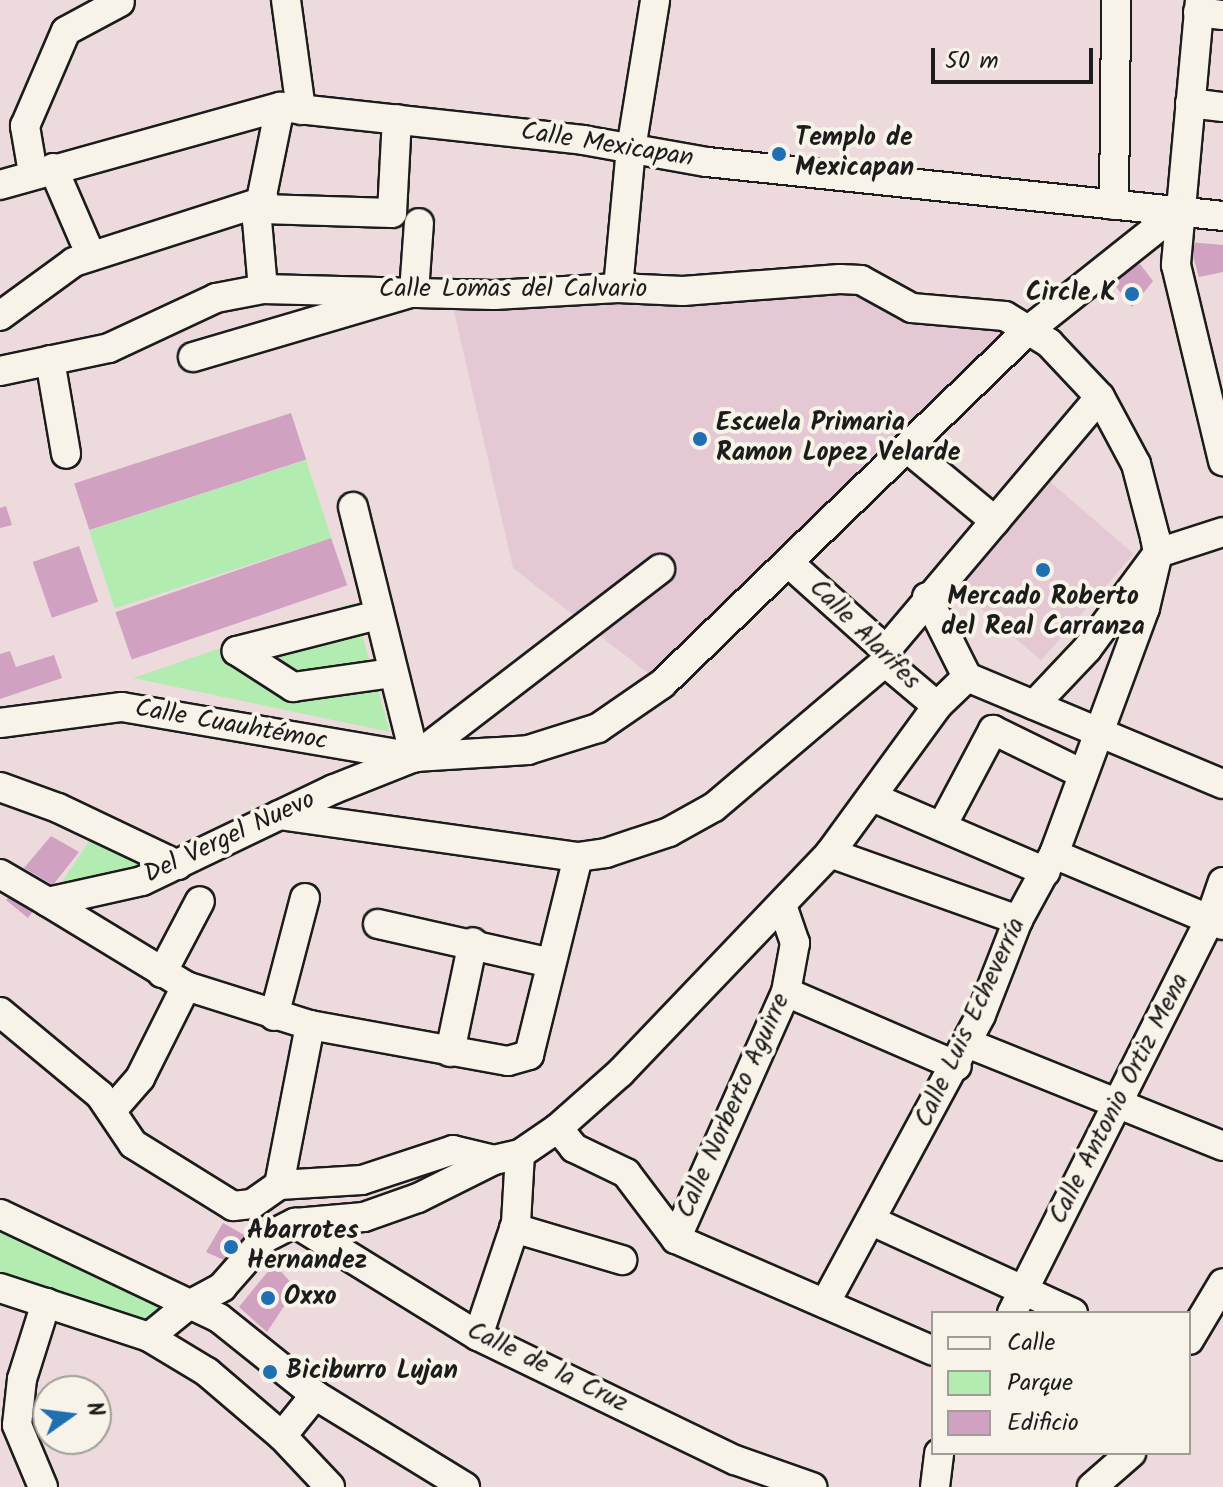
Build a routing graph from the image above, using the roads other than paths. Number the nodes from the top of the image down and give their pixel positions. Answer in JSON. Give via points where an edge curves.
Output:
{"nodes":[{"id":1,"x":286,"y":0,"type":"edge"},
{"id":2,"x":655,"y":0,"type":"edge"},
{"id":3,"x":1116,"y":0,"type":"edge"},
{"id":4,"x":120,"y":2,"type":"edge"},
{"id":5,"x":1207,"y":9,"type":"edge"},
{"id":6,"x":1190,"y":103,"type":"junction"},
{"id":7,"x":1223,"y":107,"type":"edge"},
{"id":8,"x":290,"y":108,"type":"junction"},
{"id":9,"x":397,"y":119,"type":"junction"},
{"id":10,"x":631,"y":149,"type":"junction"},
{"id":11,"x":43,"y":170,"type":"junction"},
{"id":12,"x":0,"y":185,"type":"edge"},
{"id":13,"x":262,"y":205,"type":"junction"},
{"id":14,"x":1114,"y":205,"type":"junction"},
{"id":15,"x":1177,"y":212,"type":"junction"},
{"id":16,"x":1223,"y":216,"type":"edge"},
{"id":17,"x":406,"y":218,"type":"junction"},
{"id":18,"x":91,"y":256,"type":"junction"},
{"id":19,"x":618,"y":288,"type":"junction"},
{"id":20,"x":263,"y":289,"type":"junction"},
{"id":21,"x":414,"y":292,"type":"junction"},
{"id":22,"x":0,"y":316,"type":"edge"},
{"id":23,"x":1025,"y":333,"type":"junction"},
{"id":24,"x":193,"y":357,"type":"dead end"},
{"id":25,"x":50,"y":360,"type":"junction"},
{"id":26,"x":0,"y":371,"type":"edge"},
{"id":27,"x":1100,"y":397,"type":"junction"},
{"id":28,"x":908,"y":449,"type":"junction"},
{"id":29,"x":66,"y":454,"type":"dead end"},
{"id":30,"x":1223,"y":461,"type":"edge"},
{"id":31,"x":353,"y":507,"type":"dead end"},
{"id":32,"x":995,"y":521,"type":"junction"},
{"id":33,"x":1223,"y":532,"type":"edge"},
{"id":34,"x":1158,"y":553,"type":"junction"},
{"id":35,"x":790,"y":564,"type":"junction"},
{"id":36,"x":660,"y":569,"type":"dead end"},
{"id":37,"x":927,"y":597,"type":"junction"},
{"id":38,"x":378,"y":615,"type":"junction"},
{"id":39,"x":885,"y":656,"type":"junction"},
{"id":40,"x":393,"y":673,"type":"junction"},
{"id":41,"x":967,"y":677,"type":"junction"},
{"id":42,"x":1034,"y":705,"type":"junction"},
{"id":43,"x":937,"y":706,"type":"junction"},
{"id":44,"x":0,"y":723,"type":"edge"},
{"id":45,"x":1098,"y":734,"type":"junction"},
{"id":46,"x":415,"y":757,"type":"junction"},
{"id":47,"x":1083,"y":774,"type":"junction"},
{"id":48,"x":1223,"y":784,"type":"edge"},
{"id":49,"x":0,"y":787,"type":"edge"},
{"id":50,"x":872,"y":797,"type":"junction"},
{"id":51,"x":279,"y":815,"type":"junction"},
{"id":52,"x":942,"y":826,"type":"junction"},
{"id":53,"x":830,"y":853,"type":"junction"},
{"id":54,"x":578,"y":857,"type":"junction"},
{"id":55,"x":1050,"y":863,"type":"junction"},
{"id":56,"x":178,"y":865,"type":"junction"},
{"id":57,"x":0,"y":874,"type":"edge"},
{"id":58,"x":1223,"y":882,"type":"edge"},
{"id":59,"x":305,"y":898,"type":"dead end"},
{"id":60,"x":200,"y":901,"type":"dead end"},
{"id":61,"x":48,"y":902,"type":"junction"},
{"id":62,"x":782,"y":906,"type":"junction"},
{"id":63,"x":1018,"y":920,"type":"junction"},
{"id":64,"x":1217,"y":922,"type":"edge"},
{"id":65,"x":378,"y":924,"type":"dead end"},
{"id":66,"x":473,"y":942,"type":"junction"},
{"id":67,"x":551,"y":963,"type":"junction"},
{"id":68,"x":174,"y":979,"type":"junction"},
{"id":69,"x":786,"y":992,"type":"junction"},
{"id":70,"x":0,"y":1012,"type":"edge"},
{"id":71,"x":274,"y":1016,"type":"junction"},
{"id":72,"x":310,"y":1025,"type":"junction"},
{"id":73,"x":450,"y":1052,"type":"junction"},
{"id":74,"x":962,"y":1054,"type":"junction"},
{"id":75,"x":1119,"y":1105,"type":"junction"},
{"id":76,"x":113,"y":1109,"type":"junction"},
{"id":77,"x":558,"y":1128,"type":"junction"},
{"id":78,"x":1223,"y":1146,"type":"edge"},
{"id":79,"x":507,"y":1157,"type":"junction"},
{"id":80,"x":279,"y":1185,"type":"junction"},
{"id":81,"x":0,"y":1214,"type":"edge"},
{"id":82,"x":872,"y":1221,"type":"junction"},
{"id":83,"x":295,"y":1223,"type":"junction"},
{"id":84,"x":514,"y":1228,"type":"junction"},
{"id":85,"x":676,"y":1239,"type":"junction"},
{"id":86,"x":622,"y":1260,"type":"dead end"},
{"id":87,"x":1223,"y":1283,"type":"edge"},
{"id":88,"x":0,"y":1288,"type":"edge"},
{"id":89,"x":1018,"y":1300,"type":"edge"},
{"id":90,"x":46,"y":1303,"type":"junction"},
{"id":91,"x":825,"y":1303,"type":"junction"},
{"id":92,"x":187,"y":1306,"type":"junction"},
{"id":93,"x":1065,"y":1311,"type":"edge"},
{"id":94,"x":478,"y":1336,"type":"junction"},
{"id":95,"x":149,"y":1337,"type":"junction"},
{"id":96,"x":1191,"y":1337,"type":"edge"},
{"id":97,"x":931,"y":1350,"type":"edge"},
{"id":98,"x":315,"y":1395,"type":"junction"},
{"id":99,"x":282,"y":1436,"type":"junction"},
{"id":100,"x":939,"y":1455,"type":"edge"},
{"id":101,"x":1129,"y":1455,"type":"edge"},
{"id":102,"x":43,"y":1487,"type":"edge"},
{"id":103,"x":330,"y":1487,"type":"edge"},
{"id":104,"x":465,"y":1487,"type":"edge"},
{"id":105,"x":812,"y":1487,"type":"edge"},
{"id":106,"x":935,"y":1487,"type":"edge"},
{"id":107,"x":1092,"y":1487,"type":"edge"}],
"edges":[{"from":1,"to":8,"type":"street"},
{"from":2,"to":10,"type":"street"},
{"from":3,"to":14,"type":"street"},
{"from":4,"to":11,"type":"street","via":[[66,31],[25,126]]},
{"from":5,"to":6,"type":"street"},
{"from":6,"to":7,"type":"street"},
{"from":6,"to":15,"type":"street"},
{"from":8,"to":9,"type":"street","name":"Calle Mexicapan"},
{"from":8,"to":11,"type":"street","name":"Calle Mexicapan"},
{"from":8,"to":13,"type":"street"},
{"from":9,"to":10,"type":"street","name":"Calle Mexicapan"},
{"from":9,"to":17,"type":"street"},
{"from":10,"to":14,"type":"street","name":"Calle Mexicapan","via":[[707,162]]},
{"from":10,"to":19,"type":"street"},
{"from":11,"to":12,"type":"street","name":"Calle Mexicapan"},
{"from":11,"to":18,"type":"street"},
{"from":13,"to":17,"type":"street"},
{"from":13,"to":18,"type":"street"},
{"from":13,"to":20,"type":"street"},
{"from":14,"to":15,"type":"street","name":"Calle Mexicapan"},
{"from":15,"to":16,"type":"street","name":"Calle Mexicapan"},
{"from":15,"to":23,"type":"street"},
{"from":15,"to":30,"type":"street","via":[[1176,265]]},
{"from":17,"to":21,"type":"street"},
{"from":18,"to":22,"type":"street"},
{"from":19,"to":21,"type":"street","name":"Calle Lomas del Calvario","via":[[494,295]]},
{"from":19,"to":23,"type":"street","name":"Calle Lomas del Calvario","via":[[683,291],[861,280],[912,308],[1005,316]]},
{"from":20,"to":21,"type":"street","name":"Calle Lomas del Calvario"},
{"from":20,"to":25,"type":"street","name":"Calle Lomas del Calvario","via":[[216,298],[109,348]]},
{"from":21,"to":24,"type":"street"},
{"from":23,"to":27,"type":"street","name":"Calle Lomas del Calvario","via":[[1049,343]]},
{"from":23,"to":28,"type":"street"},
{"from":25,"to":26,"type":"street","name":"Calle Lomas del Calvario"},
{"from":25,"to":29,"type":"street"},
{"from":27,"to":32,"type":"street"},
{"from":27,"to":34,"type":"street","name":"Calle Lomas del Calvario","via":[[1136,464]]},
{"from":28,"to":32,"type":"street"},
{"from":28,"to":35,"type":"street"},
{"from":31,"to":38,"type":"street"},
{"from":32,"to":37,"type":"street"},
{"from":33,"to":34,"type":"street"},
{"from":34,"to":42,"type":"street","via":[[1087,649]]},
{"from":34,"to":45,"type":"street","name":"Calle Luis Echeverría","via":[[1145,608]]},
{"from":35,"to":39,"type":"street","name":"Calle Alarifes"},
{"from":35,"to":46,"type":"street","via":[[653,692],[598,728],[528,750]]},
{"from":36,"to":46,"type":"street"},
{"from":37,"to":39,"type":"street"},
{"from":37,"to":41,"type":"street"},
{"from":38,"to":40,"type":"street"},
{"from":38,"to":40,"type":"street","via":[[237,651],[293,687]]},
{"from":39,"to":43,"type":"street","name":"Calle Alarifes"},
{"from":39,"to":54,"type":"street","via":[[714,807],[642,842]]},
{"from":40,"to":46,"type":"street"},
{"from":41,"to":42,"type":"street"},
{"from":41,"to":43,"type":"street"},
{"from":42,"to":45,"type":"street"},
{"from":43,"to":50,"type":"street"},
{"from":44,"to":46,"type":"street","name":"Calle Cuauhtémoc","via":[[122,707]]},
{"from":45,"to":47,"type":"street","name":"Calle Luis Echeverría"},
{"from":45,"to":48,"type":"street"},
{"from":46,"to":51,"type":"street","name":"Del Vergel Nuevo"},
{"from":47,"to":52,"type":"street","via":[[993,730]]},
{"from":47,"to":55,"type":"street","name":"Calle Luis Echeverría"},
{"from":49,"to":56,"type":"street","via":[[58,808]]},
{"from":50,"to":52,"type":"street"},
{"from":50,"to":53,"type":"street"},
{"from":51,"to":54,"type":"street"},
{"from":51,"to":56,"type":"street","name":"Del Vergel Nuevo"},
{"from":52,"to":55,"type":"street"},
{"from":53,"to":62,"type":"street"},
{"from":53,"to":63,"type":"street"},
{"from":54,"to":67,"type":"street"},
{"from":55,"to":63,"type":"street","name":"Calle Luis Echeverría"},
{"from":55,"to":64,"type":"street"},
{"from":56,"to":61,"type":"street","name":"Del Vergel Nuevo","via":[[142,881]]},
{"from":57,"to":61,"type":"street"},
{"from":58,"to":64,"type":"street","name":"Calle Antonio Ortiz Mena"},
{"from":59,"to":71,"type":"street"},
{"from":60,"to":68,"type":"street"},
{"from":61,"to":68,"type":"street"},
{"from":62,"to":69,"type":"street","name":"Calle Norberto Aguirre","via":[[795,943]]},
{"from":62,"to":77,"type":"street","via":[[620,1073]]},
{"from":63,"to":74,"type":"street","name":"Calle Luis Echeverría"},
{"from":64,"to":75,"type":"street","name":"Calle Antonio Ortiz Mena"},
{"from":65,"to":66,"type":"street"},
{"from":66,"to":67,"type":"street"},
{"from":66,"to":73,"type":"street"},
{"from":67,"to":73,"type":"street","via":[[529,1055],[508,1061]]},
{"from":68,"to":71,"type":"street"},
{"from":68,"to":76,"type":"street","via":[[140,1078]]},
{"from":69,"to":74,"type":"street"},
{"from":69,"to":85,"type":"street","name":"Calle Norberto Aguirre"},
{"from":70,"to":76,"type":"street"},
{"from":71,"to":72,"type":"street"},
{"from":72,"to":73,"type":"street"},
{"from":72,"to":80,"type":"street"},
{"from":74,"to":75,"type":"street"},
{"from":74,"to":82,"type":"street","name":"Calle Luis Echeverría"},
{"from":75,"to":78,"type":"street"},
{"from":75,"to":89,"type":"street","name":"Calle Antonio Ortiz Mena"},
{"from":76,"to":80,"type":"street","via":[[116,1126],[133,1144],[233,1206],[252,1204]]},
{"from":77,"to":79,"type":"street"},
{"from":77,"to":85,"type":"street","name":"Calle Norberto Aguirre","via":[[574,1148],[626,1173]]},
{"from":79,"to":80,"type":"street","via":[[453,1150],[362,1180]]},
{"from":79,"to":83,"type":"street","via":[[364,1217]]},
{"from":79,"to":84,"type":"street"},
{"from":81,"to":92,"type":"street"},
{"from":82,"to":89,"type":"street"},
{"from":82,"to":91,"type":"street","name":"Calle Luis Echeverría"},
{"from":83,"to":92,"type":"street","via":[[265,1238],[222,1287]]},
{"from":83,"to":94,"type":"street","name":"Calle de la Cruz"},
{"from":84,"to":86,"type":"street"},
{"from":84,"to":94,"type":"street"},
{"from":85,"to":91,"type":"street"},
{"from":87,"to":96,"type":"street"},
{"from":88,"to":90,"type":"street"},
{"from":89,"to":93,"type":"street"},
{"from":90,"to":95,"type":"street"},
{"from":90,"to":102,"type":"street","via":[[22,1379],[17,1425]]},
{"from":91,"to":97,"type":"street"},
{"from":92,"to":95,"type":"street"},
{"from":92,"to":98,"type":"street","via":[[219,1318]]},
{"from":94,"to":105,"type":"street","name":"Calle de la Cruz","via":[[735,1460]]},
{"from":95,"to":99,"type":"street","via":[[207,1372]]},
{"from":98,"to":99,"type":"street"},
{"from":98,"to":104,"type":"street"},
{"from":99,"to":103,"type":"street"},
{"from":100,"to":106,"type":"street"},
{"from":101,"to":107,"type":"street"}]}
